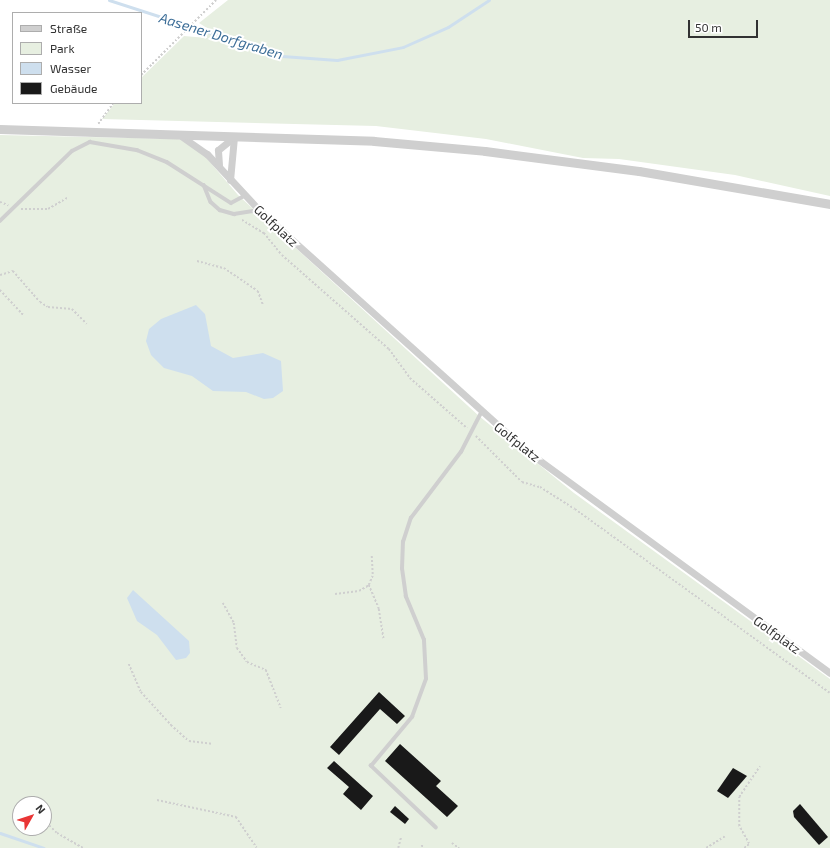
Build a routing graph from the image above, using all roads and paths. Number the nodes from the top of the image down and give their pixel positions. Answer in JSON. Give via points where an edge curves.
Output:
{"nodes":[{"id":1,"x":216,"y":0,"type":"edge"},
{"id":2,"x":142,"y":74,"type":"edge"},
{"id":3,"x":112,"y":104,"type":"edge"},
{"id":4,"x":0,"y":129,"type":"edge"},
{"id":5,"x":97,"y":132,"type":"junction"},
{"id":6,"x":176,"y":133,"type":"junction"},
{"id":7,"x":234,"y":137,"type":"junction"},
{"id":8,"x":221,"y":170,"type":"junction"},
{"id":9,"x":230,"y":180,"type":"junction"},
{"id":10,"x":204,"y":184,"type":"junction"},
{"id":11,"x":244,"y":196,"type":"junction"},
{"id":12,"x":67,"y":198,"type":"dead end"},
{"id":13,"x":0,"y":202,"type":"edge"},
{"id":14,"x":830,"y":204,"type":"edge"},
{"id":15,"x":15,"y":207,"type":"junction"},
{"id":16,"x":259,"y":210,"type":"junction"},
{"id":17,"x":234,"y":214,"type":"junction"},
{"id":18,"x":0,"y":221,"type":"edge"},
{"id":19,"x":197,"y":261,"type":"dead end"},
{"id":20,"x":0,"y":275,"type":"edge"},
{"id":21,"x":0,"y":290,"type":"edge"},
{"id":22,"x":263,"y":305,"type":"dead end"},
{"id":23,"x":24,"y":315,"type":"dead end"},
{"id":24,"x":86,"y":324,"type":"dead end"},
{"id":25,"x":481,"y":413,"type":"junction"},
{"id":26,"x":473,"y":433,"type":"junction"},
{"id":27,"x":372,"y":556,"type":"dead end"},
{"id":28,"x":369,"y":585,"type":"junction"},
{"id":29,"x":335,"y":594,"type":"dead end"},
{"id":30,"x":223,"y":603,"type":"dead end"},
{"id":31,"x":384,"y":639,"type":"dead end"},
{"id":32,"x":129,"y":664,"type":"dead end"},
{"id":33,"x":830,"y":673,"type":"edge"},
{"id":34,"x":830,"y":693,"type":"edge"},
{"id":35,"x":281,"y":708,"type":"dead end"},
{"id":36,"x":212,"y":744,"type":"dead end"},
{"id":37,"x":760,"y":766,"type":"dead end"},
{"id":38,"x":157,"y":800,"type":"dead end"},
{"id":39,"x":52,"y":828,"type":"edge"},
{"id":40,"x":436,"y":828,"type":"dead end"},
{"id":41,"x":725,"y":836,"type":"dead end"},
{"id":42,"x":401,"y":837,"type":"dead end"},
{"id":43,"x":452,"y":843,"type":"dead end"},
{"id":44,"x":422,"y":845,"type":"dead end"},
{"id":45,"x":83,"y":848,"type":"edge"},
{"id":46,"x":257,"y":848,"type":"edge"},
{"id":47,"x":398,"y":848,"type":"edge"},
{"id":48,"x":423,"y":848,"type":"edge"},
{"id":49,"x":459,"y":848,"type":"edge"},
{"id":50,"x":706,"y":848,"type":"edge"},
{"id":51,"x":744,"y":848,"type":"edge"}],
"edges":[{"from":1,"to":2,"type":"path"},
{"from":3,"to":5,"type":"path","via":[[97,125]]},
{"from":4,"to":5,"type":"street"},
{"from":5,"to":6,"type":"street"},
{"from":6,"to":7,"type":"street"},
{"from":6,"to":8,"type":"street","name":"Golfplatz","via":[[197,145]]},
{"from":7,"to":8,"type":"street","via":[[218,150]]},
{"from":7,"to":9,"type":"street"},
{"from":7,"to":14,"type":"street","via":[[374,141],[485,151],[639,171]]},
{"from":8,"to":9,"type":"street","name":"Golfplatz"},
{"from":9,"to":11,"type":"street","name":"Golfplatz"},
{"from":10,"to":11,"type":"lane","via":[[232,203]]},
{"from":10,"to":15,"type":"lane","via":[[137,150],[90,142],[72,151]]},
{"from":10,"to":17,"type":"lane","via":[[211,202],[220,210]]},
{"from":11,"to":16,"type":"street","name":"Golfplatz"},
{"from":12,"to":15,"type":"path","via":[[48,209],[25,210]]},
{"from":13,"to":15,"type":"path"},
{"from":15,"to":18,"type":"lane"},
{"from":16,"to":17,"type":"lane"},
{"from":16,"to":25,"type":"street","name":"Golfplatz"},
{"from":17,"to":26,"type":"path","via":[[264,233],[282,255],[388,349],[410,378]]},
{"from":19,"to":22,"type":"path","via":[[224,268],[258,291]]},
{"from":20,"to":24,"type":"path","via":[[13,271],[40,302],[48,307],[72,309]]},
{"from":21,"to":23,"type":"path"},
{"from":25,"to":26,"type":"lane"},
{"from":25,"to":33,"type":"street","name":"Golfplatz","via":[[576,489]]},
{"from":26,"to":34,"type":"path","via":[[522,482],[540,487],[575,509]]},
{"from":26,"to":40,"type":"lane","via":[[411,518],[404,542],[402,570],[406,597],[424,640],[426,679],[412,717],[371,766]]},
{"from":27,"to":28,"type":"path","via":[[373,576]]},
{"from":28,"to":29,"type":"path","via":[[359,591]]},
{"from":28,"to":31,"type":"path","via":[[379,609]]},
{"from":30,"to":35,"type":"path","via":[[234,623],[237,648],[247,662],[266,670]]},
{"from":32,"to":36,"type":"path","via":[[141,692],[171,725],[189,741]]},
{"from":37,"to":51,"type":"path","via":[[739,797],[740,826],[749,844]]},
{"from":38,"to":46,"type":"path","via":[[236,816]]},
{"from":39,"to":45,"type":"path"},
{"from":41,"to":50,"type":"path"},
{"from":42,"to":47,"type":"path"},
{"from":43,"to":49,"type":"path"},
{"from":44,"to":48,"type":"path"}]}
